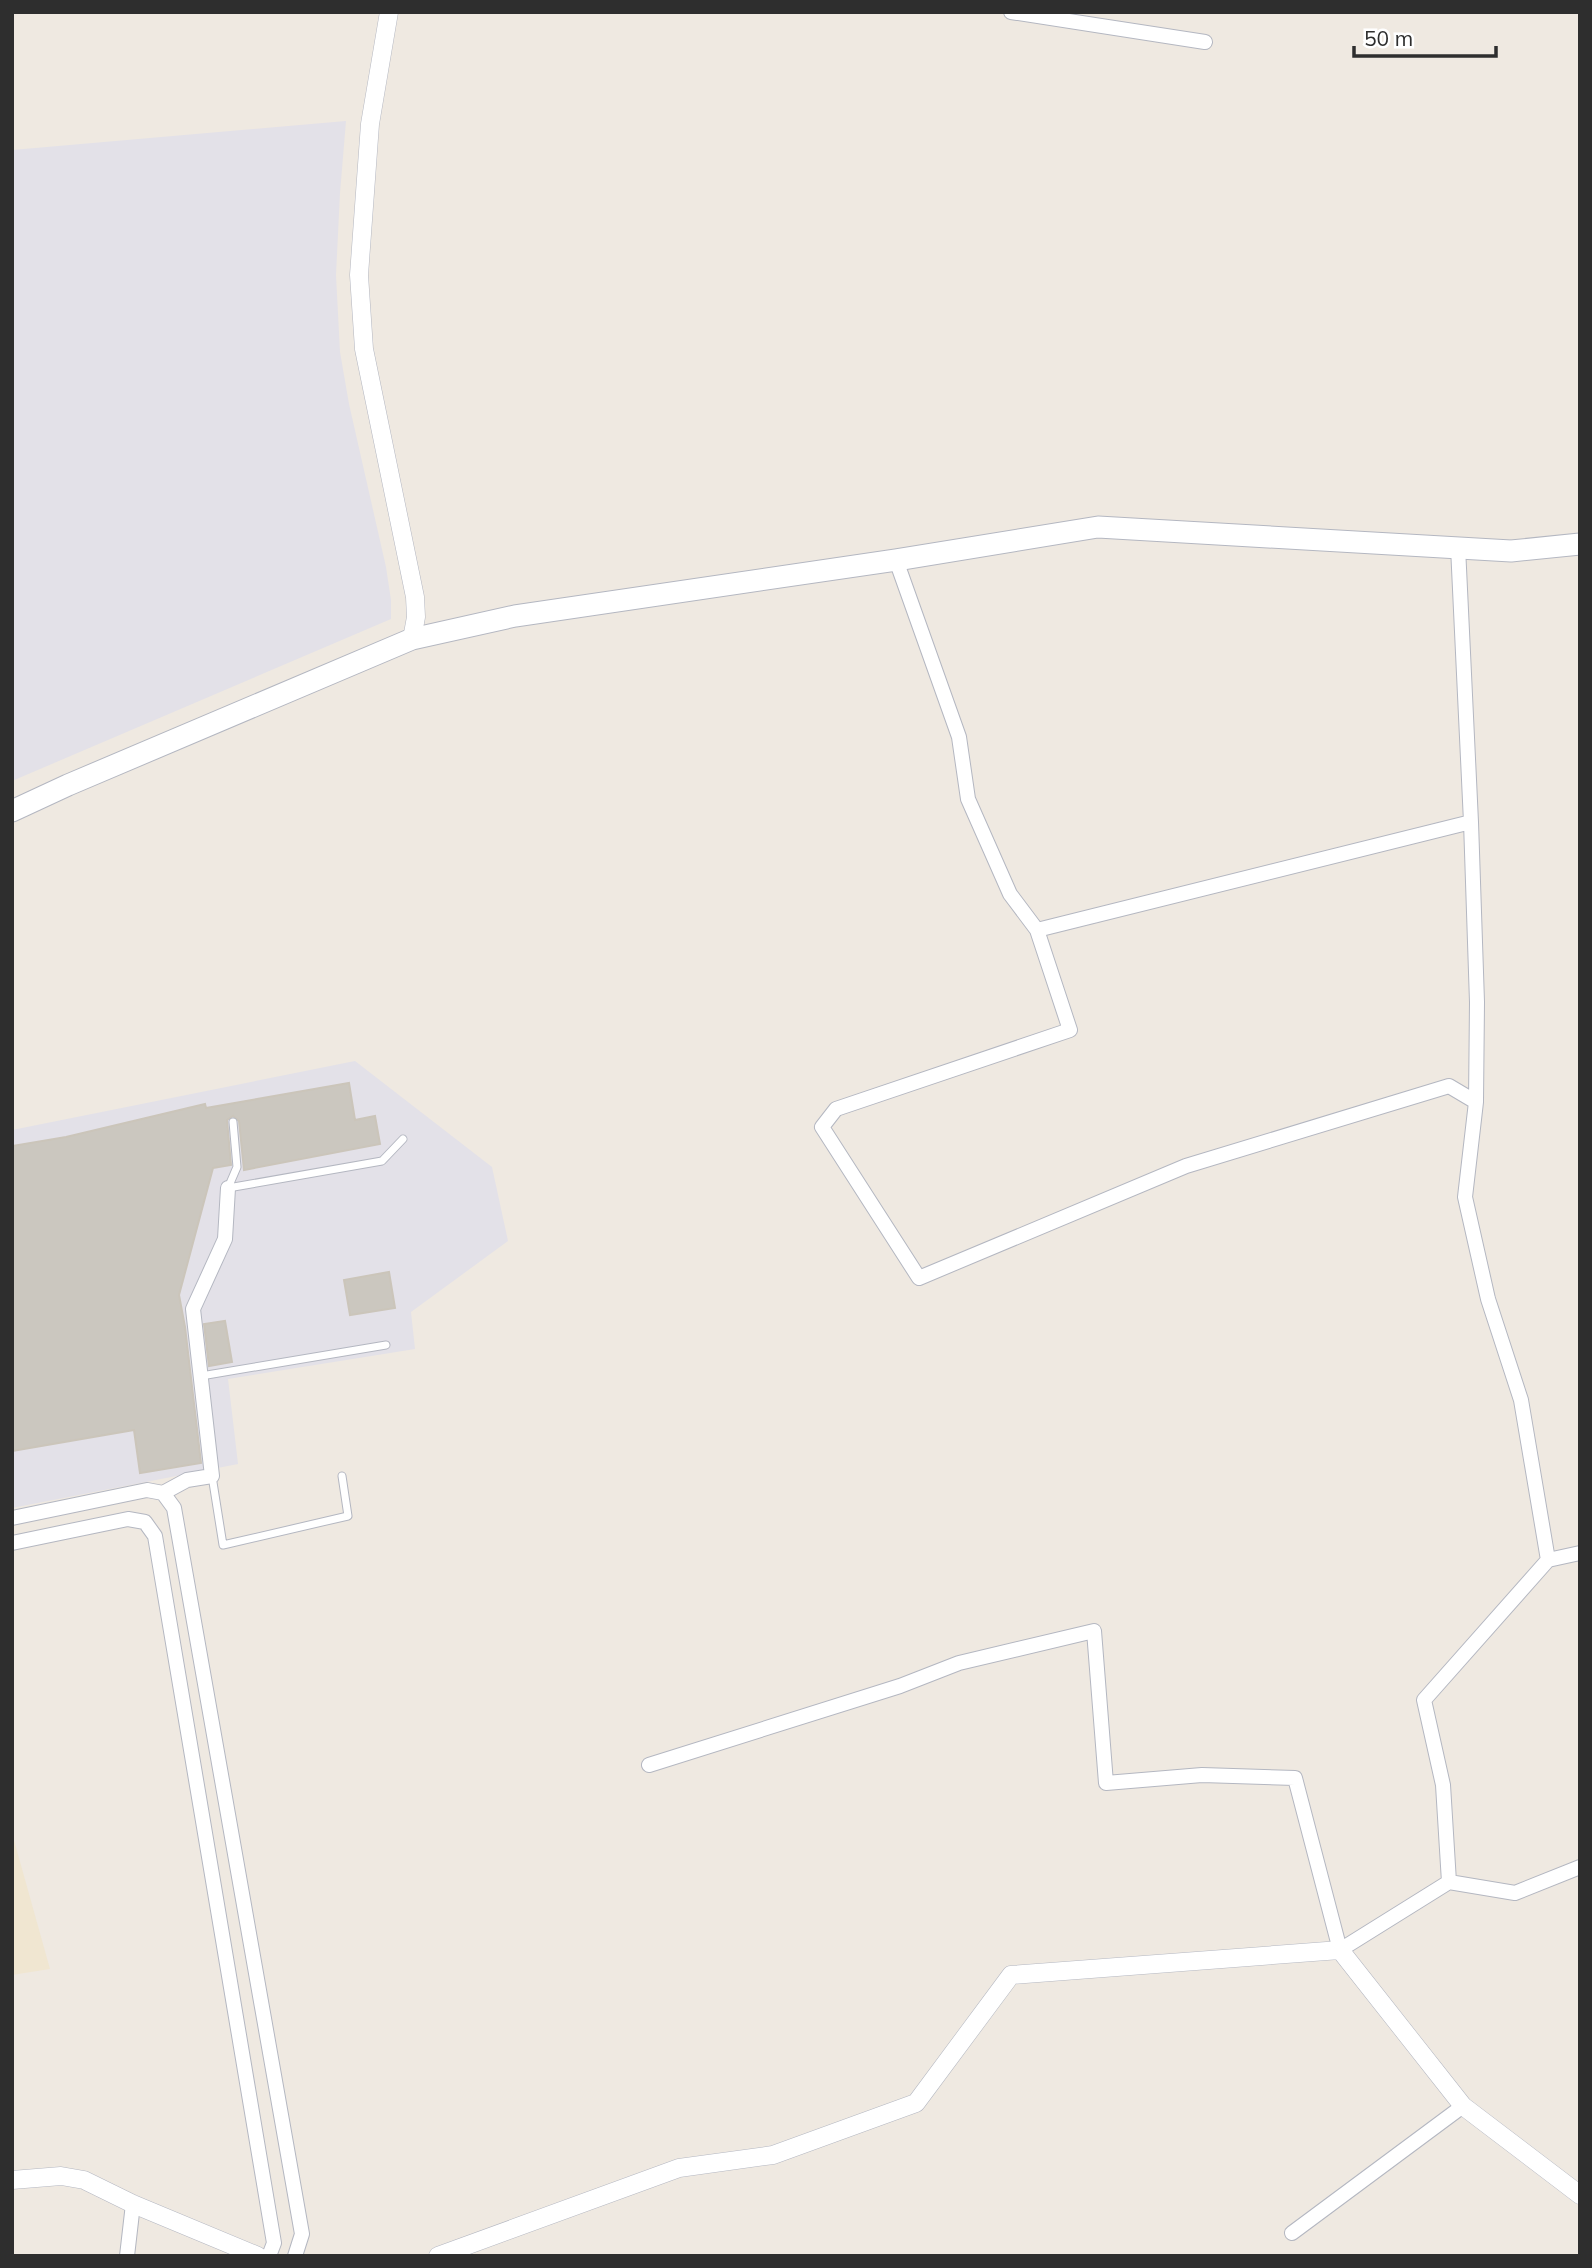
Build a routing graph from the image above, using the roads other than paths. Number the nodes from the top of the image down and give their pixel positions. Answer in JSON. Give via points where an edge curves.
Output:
{"nodes":[{"id":1,"x":388,"y":12,"type":"edge"},
{"id":2,"x":1011,"y":12,"type":"edge"},
{"id":3,"x":1205,"y":42,"type":"dead end"},
{"id":4,"x":1580,"y":544,"type":"edge"},
{"id":5,"x":1458,"y":547,"type":"junction"},
{"id":6,"x":896,"y":560,"type":"junction"},
{"id":7,"x":412,"y":639,"type":"junction"},
{"id":8,"x":12,"y":811,"type":"edge"},
{"id":9,"x":1471,"y":822,"type":"junction"},
{"id":10,"x":1037,"y":930,"type":"junction"},
{"id":11,"x":1476,"y":1102,"type":"junction"},
{"id":12,"x":233,"y":1122,"type":"dead end"},
{"id":13,"x":403,"y":1139,"type":"dead end"},
{"id":14,"x":228,"y":1188,"type":"junction"},
{"id":15,"x":386,"y":1345,"type":"dead end"},
{"id":16,"x":201,"y":1376,"type":"junction"},
{"id":17,"x":212,"y":1476,"type":"junction"},
{"id":18,"x":342,"y":1476,"type":"dead end"},
{"id":19,"x":163,"y":1493,"type":"junction"},
{"id":20,"x":12,"y":1518,"type":"edge"},
{"id":21,"x":12,"y":1543,"type":"edge"},
{"id":22,"x":1580,"y":1553,"type":"edge"},
{"id":23,"x":1548,"y":1560,"type":"junction"},
{"id":24,"x":649,"y":1765,"type":"dead end"},
{"id":25,"x":1580,"y":1867,"type":"edge"},
{"id":26,"x":1449,"y":1882,"type":"junction"},
{"id":27,"x":1340,"y":1950,"type":"junction"},
{"id":28,"x":1463,"y":2106,"type":"junction"},
{"id":29,"x":12,"y":2180,"type":"edge"},
{"id":30,"x":1580,"y":2195,"type":"edge"},
{"id":31,"x":133,"y":2204,"type":"junction"},
{"id":32,"x":1292,"y":2233,"type":"dead end"},
{"id":33,"x":127,"y":2256,"type":"edge"},
{"id":34,"x":258,"y":2256,"type":"edge"},
{"id":35,"x":269,"y":2256,"type":"edge"},
{"id":36,"x":295,"y":2256,"type":"edge"},
{"id":37,"x":438,"y":2256,"type":"edge"}],
"edges":[{"from":1,"to":7,"type":"street","via":[[370,124],[359,275],[366,361],[415,597]]},
{"from":2,"to":3,"type":"street"},
{"from":4,"to":5,"type":"main road","via":[[1511,551]]},
{"from":5,"to":6,"type":"main road","via":[[1098,527]]},
{"from":5,"to":9,"type":"street"},
{"from":6,"to":7,"type":"main road","via":[[529,614]]},
{"from":6,"to":10,"type":"street","via":[[959,737],[968,799],[1010,894]]},
{"from":7,"to":8,"type":"main road"},
{"from":9,"to":10,"type":"street"},
{"from":9,"to":11,"type":"street"},
{"from":10,"to":11,"type":"street","via":[[1070,1030],[836,1109],[822,1127],[919,1278],[1186,1166],[1449,1086]]},
{"from":11,"to":23,"type":"street","via":[[1465,1197],[1488,1299],[1521,1399]]},
{"from":12,"to":14,"type":"lane","via":[[237,1167]]},
{"from":13,"to":14,"type":"lane","via":[[382,1161]]},
{"from":14,"to":16,"type":"street","via":[[226,1239],[193,1309]]},
{"from":15,"to":16,"type":"lane"},
{"from":16,"to":17,"type":"street"},
{"from":17,"to":18,"type":"lane","via":[[223,1545],[348,1516]]},
{"from":17,"to":19,"type":"street","via":[[187,1480]]},
{"from":19,"to":20,"type":"street","via":[[147,1490]]},
{"from":19,"to":36,"type":"street","via":[[174,1508],[302,2234]]},
{"from":21,"to":35,"type":"street","via":[[128,1519],[145,1522],[155,1536],[274,2243]]},
{"from":22,"to":23,"type":"street"},
{"from":23,"to":26,"type":"street","via":[[1424,1700],[1443,1785]]},
{"from":24,"to":27,"type":"street","via":[[959,1663],[1094,1631],[1106,1783],[1202,1774],[1295,1778]]},
{"from":25,"to":26,"type":"street","via":[[1515,1893]]},
{"from":26,"to":27,"type":"street"},
{"from":27,"to":28,"type":"street"},
{"from":27,"to":37,"type":"street","via":[[1011,1975],[916,2103],[774,2155],[678,2168]]},
{"from":28,"to":30,"type":"street"},
{"from":28,"to":32,"type":"street"},
{"from":29,"to":31,"type":"street","via":[[84,2179]]},
{"from":31,"to":33,"type":"street"},
{"from":31,"to":34,"type":"street"}]}
